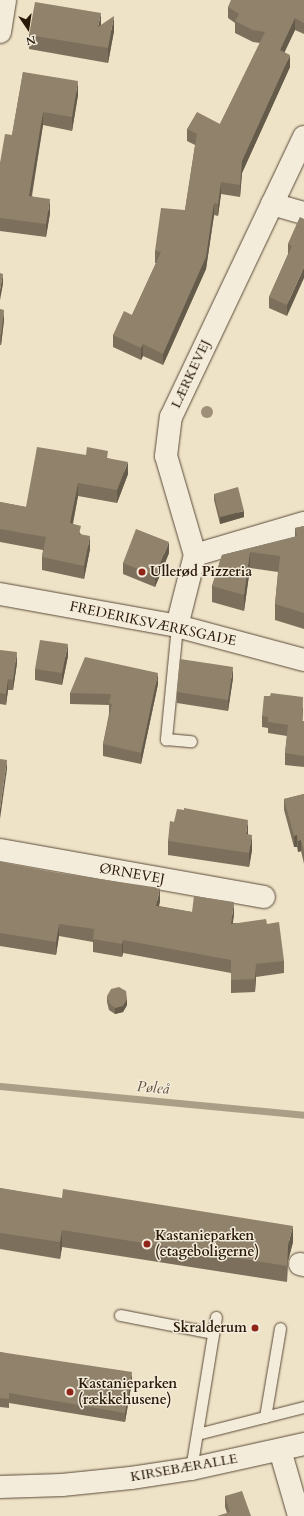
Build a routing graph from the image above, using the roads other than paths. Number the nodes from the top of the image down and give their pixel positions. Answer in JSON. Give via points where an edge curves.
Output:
{"nodes":[{"id":1,"x":5,"y":0,"type":"edge"},
{"id":2,"x":0,"y":32,"type":"edge"},
{"id":3,"x":304,"y":137,"type":"edge"},
{"id":4,"x":272,"y":204,"type":"junction"},
{"id":5,"x":304,"y":213,"type":"edge"},
{"id":6,"x":304,"y":523,"type":"edge"},
{"id":7,"x":195,"y":555,"type":"junction"},
{"id":8,"x":0,"y":594,"type":"edge"},
{"id":9,"x":177,"y":626,"type":"junction"},
{"id":10,"x":304,"y":660,"type":"edge"},
{"id":11,"x":191,"y":741,"type":"dead end"},
{"id":12,"x":0,"y":850,"type":"edge"},
{"id":13,"x":264,"y":897,"type":"dead end"},
{"id":14,"x":120,"y":1315,"type":"dead end"},
{"id":15,"x":216,"y":1317,"type":"dead end"},
{"id":16,"x":280,"y":1328,"type":"dead end"},
{"id":17,"x":213,"y":1333,"type":"junction"},
{"id":18,"x":304,"y":1407,"type":"edge"},
{"id":19,"x":265,"y":1417,"type":"junction"},
{"id":20,"x":197,"y":1434,"type":"junction"},
{"id":21,"x":304,"y":1444,"type":"edge"},
{"id":22,"x":280,"y":1450,"type":"junction"},
{"id":23,"x":191,"y":1469,"type":"junction"},
{"id":24,"x":0,"y":1487,"type":"edge"},
{"id":25,"x":299,"y":1516,"type":"edge"}],
"edges":[{"from":1,"to":2,"type":"street"},
{"from":3,"to":4,"type":"street","name":"LÆRKEVEJ"},
{"from":4,"to":5,"type":"street"},
{"from":4,"to":7,"type":"street","name":"LÆRKEVEJ","via":[[171,417],[166,456]]},
{"from":6,"to":7,"type":"street"},
{"from":7,"to":9,"type":"street"},
{"from":8,"to":9,"type":"street","name":"FREDERIKSVÆRKSGADE"},
{"from":9,"to":10,"type":"street","name":"FREDERIKSVÆRKSGADE"},
{"from":9,"to":11,"type":"lane","via":[[166,739]]},
{"from":12,"to":13,"type":"street","name":"ØRNEVEJ"},
{"from":14,"to":17,"type":"lane"},
{"from":15,"to":17,"type":"lane"},
{"from":16,"to":19,"type":"lane"},
{"from":17,"to":20,"type":"lane"},
{"from":18,"to":19,"type":"lane"},
{"from":19,"to":20,"type":"lane"},
{"from":20,"to":23,"type":"lane"},
{"from":21,"to":22,"type":"street","name":"KIRSEBÆRALLE"},
{"from":22,"to":23,"type":"street","name":"KIRSEBÆRALLE"},
{"from":22,"to":25,"type":"street"},
{"from":23,"to":24,"type":"street","name":"KIRSEBÆRALLE","via":[[62,1485]]}]}
